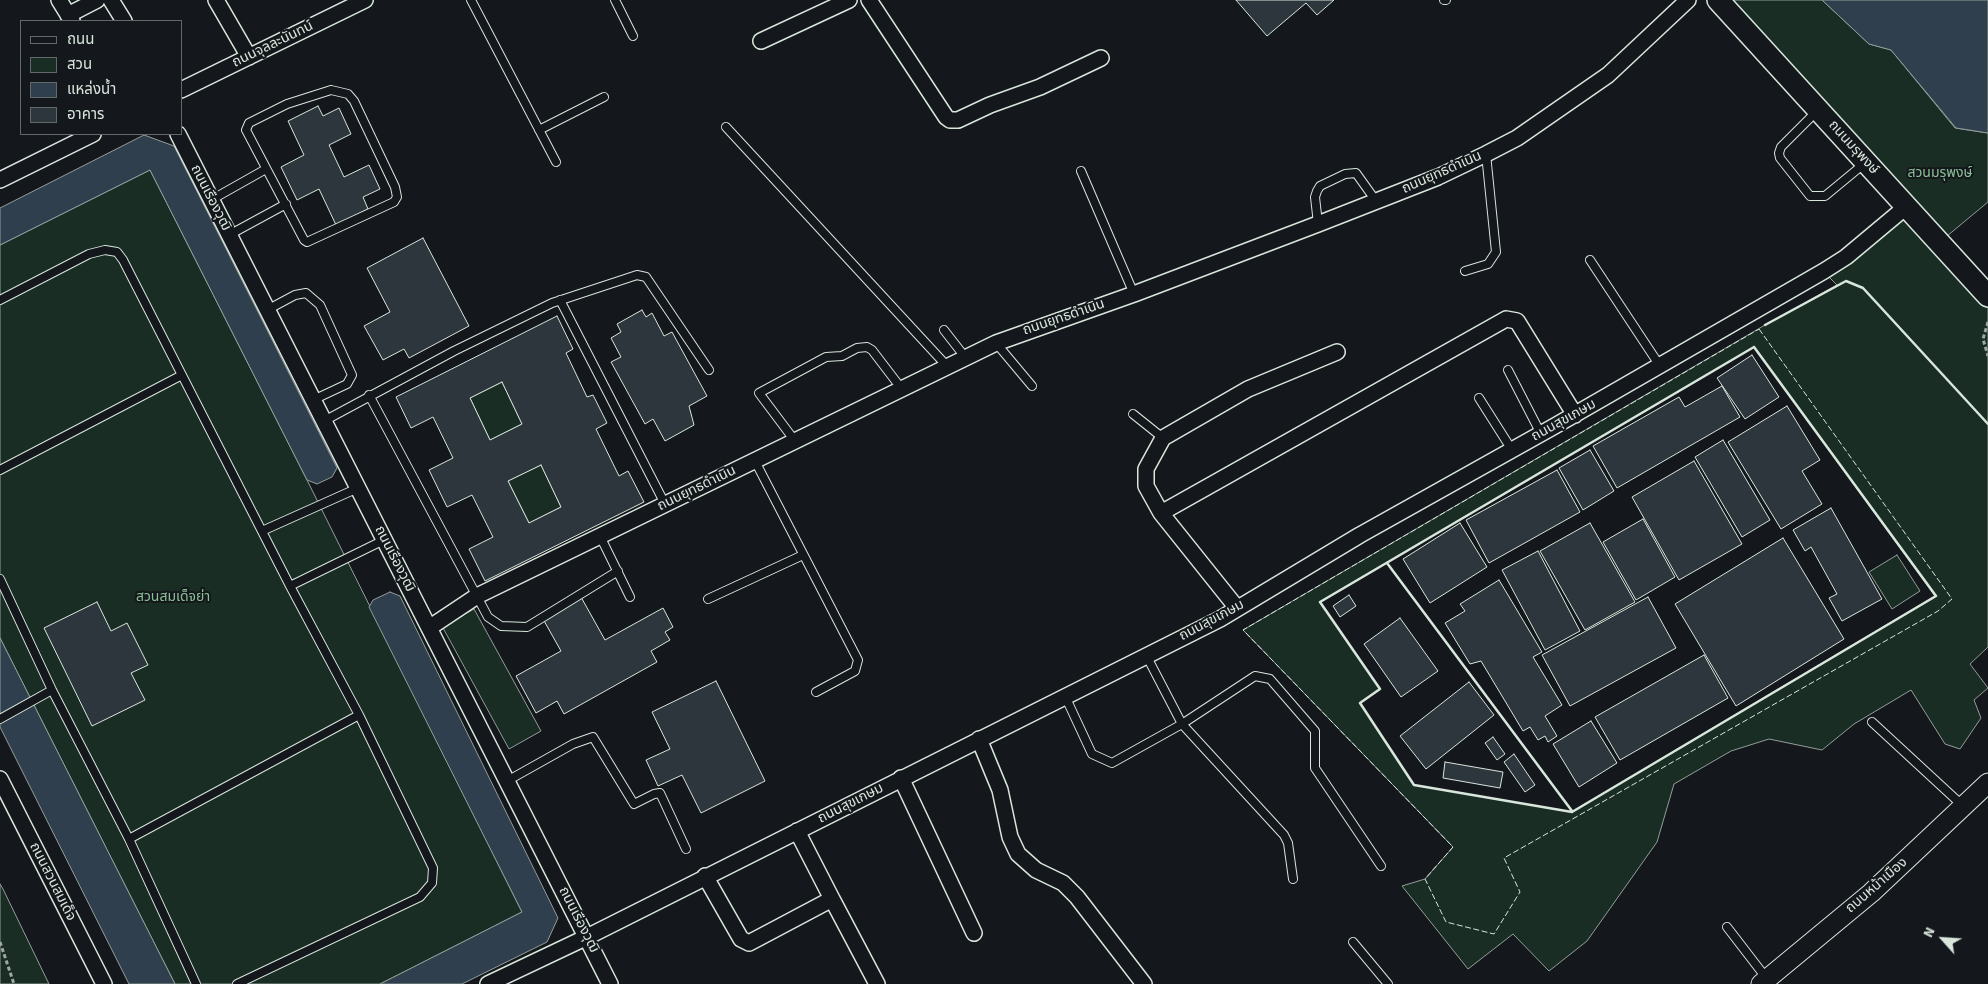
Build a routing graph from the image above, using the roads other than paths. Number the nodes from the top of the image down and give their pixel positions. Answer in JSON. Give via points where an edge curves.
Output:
{"nodes":[{"id":1,"x":59,"y":0,"type":"edge"},
{"id":2,"x":97,"y":0,"type":"edge"},
{"id":3,"x":111,"y":0,"type":"edge"},
{"id":4,"x":216,"y":0,"type":"edge"},
{"id":5,"x":365,"y":0,"type":"edge"},
{"id":6,"x":471,"y":0,"type":"edge"},
{"id":7,"x":615,"y":0,"type":"edge"},
{"id":8,"x":849,"y":0,"type":"edge"},
{"id":9,"x":869,"y":0,"type":"edge"},
{"id":10,"x":1688,"y":0,"type":"edge"},
{"id":11,"x":1718,"y":0,"type":"edge"},
{"id":12,"x":70,"y":18,"type":"edge"},
{"id":13,"x":123,"y":20,"type":"edge"},
{"id":14,"x":633,"y":36,"type":"dead end"},
{"id":15,"x":761,"y":41,"type":"dead end"},
{"id":16,"x":249,"y":57,"type":"junction"},
{"id":17,"x":1101,"y":58,"type":"dead end"},
{"id":18,"x":182,"y":90,"type":"edge"},
{"id":19,"x":604,"y":98,"type":"dead end"},
{"id":20,"x":1818,"y":110,"type":"junction"},
{"id":21,"x":726,"y":127,"type":"dead end"},
{"id":22,"x":540,"y":130,"type":"junction"},
{"id":23,"x":90,"y":135,"type":"edge"},
{"id":24,"x":178,"y":135,"type":"edge"},
{"id":25,"x":1486,"y":154,"type":"junction"},
{"id":26,"x":556,"y":162,"type":"dead end"},
{"id":27,"x":1866,"y":162,"type":"junction"},
{"id":28,"x":266,"y":169,"type":"junction"},
{"id":29,"x":1082,"y":171,"type":"dead end"},
{"id":30,"x":0,"y":180,"type":"edge"},
{"id":31,"x":211,"y":200,"type":"junction"},
{"id":32,"x":1376,"y":202,"type":"junction"},
{"id":33,"x":286,"y":204,"type":"junction"},
{"id":34,"x":1907,"y":206,"type":"junction"},
{"id":35,"x":1318,"y":224,"type":"junction"},
{"id":36,"x":229,"y":235,"type":"junction"},
{"id":37,"x":1590,"y":260,"type":"dead end"},
{"id":38,"x":1465,"y":271,"type":"dead end"},
{"id":39,"x":1134,"y":294,"type":"junction"},
{"id":40,"x":1988,"y":296,"type":"edge"},
{"id":41,"x":0,"y":300,"type":"edge"},
{"id":42,"x":560,"y":300,"type":"junction"},
{"id":43,"x":267,"y":310,"type":"junction"},
{"id":44,"x":944,"y":330,"type":"dead end"},
{"id":45,"x":996,"y":342,"type":"junction"},
{"id":46,"x":1337,"y":352,"type":"dead end"},
{"id":47,"x":965,"y":357,"type":"junction"},
{"id":48,"x":946,"y":365,"type":"junction"},
{"id":49,"x":1660,"y":366,"type":"junction"},
{"id":50,"x":708,"y":370,"type":"dead end"},
{"id":51,"x":1508,"y":370,"type":"dead end"},
{"id":52,"x":182,"y":375,"type":"junction"},
{"id":53,"x":1032,"y":386,"type":"dead end"},
{"id":54,"x":901,"y":388,"type":"junction"},
{"id":55,"x":369,"y":396,"type":"junction"},
{"id":56,"x":1479,"y":398,"type":"dead end"},
{"id":57,"x":313,"y":400,"type":"junction"},
{"id":58,"x":1133,"y":414,"type":"dead end"},
{"id":59,"x":1575,"y":415,"type":"junction"},
{"id":60,"x":324,"y":421,"type":"junction"},
{"id":61,"x":1541,"y":434,"type":"junction"},
{"id":62,"x":1163,"y":438,"type":"junction"},
{"id":63,"x":795,"y":441,"type":"junction"},
{"id":64,"x":1512,"y":450,"type":"junction"},
{"id":65,"x":755,"y":461,"type":"junction"},
{"id":66,"x":0,"y":470,"type":"edge"},
{"id":67,"x":358,"y":488,"type":"junction"},
{"id":68,"x":666,"y":504,"type":"junction"},
{"id":69,"x":1161,"y":513,"type":"junction"},
{"id":70,"x":262,"y":531,"type":"junction"},
{"id":71,"x":600,"y":536,"type":"junction"},
{"id":72,"x":384,"y":540,"type":"junction"},
{"id":73,"x":804,"y":555,"type":"junction"},
{"id":74,"x":618,"y":571,"type":"junction"},
{"id":75,"x":0,"y":579,"type":"edge"},
{"id":76,"x":290,"y":586,"type":"junction"},
{"id":77,"x":476,"y":596,"type":"junction"},
{"id":78,"x":630,"y":597,"type":"dead end"},
{"id":79,"x":708,"y":599,"type":"dead end"},
{"id":80,"x":1237,"y":608,"type":"junction"},
{"id":81,"x":429,"y":628,"type":"junction"},
{"id":82,"x":1146,"y":656,"type":"junction"},
{"id":83,"x":52,"y":690,"type":"junction"},
{"id":84,"x":816,"y":692,"type":"dead end"},
{"id":85,"x":1064,"y":696,"type":"junction"},
{"id":86,"x":359,"y":715,"type":"junction"},
{"id":87,"x":0,"y":720,"type":"edge"},
{"id":88,"x":1872,"y":722,"type":"dead end"},
{"id":89,"x":1182,"y":724,"type":"junction"},
{"id":90,"x":979,"y":739,"type":"junction"},
{"id":91,"x":901,"y":778,"type":"junction"},
{"id":92,"x":0,"y":780,"type":"edge"},
{"id":93,"x":507,"y":781,"type":"junction"},
{"id":94,"x":1988,"y":783,"type":"edge"},
{"id":95,"x":1963,"y":806,"type":"junction"},
{"id":96,"x":797,"y":831,"type":"junction"},
{"id":97,"x":128,"y":839,"type":"junction"},
{"id":98,"x":686,"y":850,"type":"dead end"},
{"id":99,"x":1381,"y":866,"type":"dead end"},
{"id":100,"x":705,"y":876,"type":"junction"},
{"id":101,"x":1293,"y":879,"type":"dead end"},
{"id":102,"x":832,"y":898,"type":"junction"},
{"id":103,"x":1727,"y":927,"type":"dead end"},
{"id":104,"x":974,"y":933,"type":"dead end"},
{"id":105,"x":587,"y":937,"type":"junction"},
{"id":106,"x":1352,"y":942,"type":"dead end"},
{"id":107,"x":1764,"y":981,"type":"edge"},
{"id":108,"x":104,"y":984,"type":"edge"},
{"id":109,"x":196,"y":984,"type":"edge"},
{"id":110,"x":237,"y":984,"type":"edge"},
{"id":111,"x":488,"y":984,"type":"edge"},
{"id":112,"x":610,"y":984,"type":"edge"},
{"id":113,"x":877,"y":984,"type":"edge"},
{"id":114,"x":1144,"y":984,"type":"edge"},
{"id":115,"x":1388,"y":984,"type":"edge"}],
"edges":[{"from":1,"to":12,"type":"street"},
{"from":2,"to":12,"type":"street"},
{"from":3,"to":13,"type":"street"},
{"from":4,"to":16,"type":"street"},
{"from":5,"to":16,"type":"street","name":"ถนนจุลละนันทน์"},
{"from":6,"to":22,"type":"lane"},
{"from":7,"to":14,"type":"lane"},
{"from":8,"to":15,"type":"street"},
{"from":9,"to":17,"type":"street","via":[[950,120],[958,120],[1040,87]]},
{"from":10,"to":25,"type":"street","name":"ถนนยุทธดำเนิน","via":[[1608,74],[1517,138]]},
{"from":11,"to":20,"type":"main road","name":"ถนนมรุพงษ์"},
{"from":16,"to":18,"type":"street","name":"ถนนจุลละนันทน์"},
{"from":19,"to":22,"type":"lane"},
{"from":20,"to":27,"type":"main road","name":"ถนนมรุพงษ์"},
{"from":20,"to":27,"type":"lane","via":[[1781,147],[1779,153],[1810,196],[1825,196]]},
{"from":21,"to":48,"type":"lane"},
{"from":22,"to":26,"type":"lane"},
{"from":23,"to":30,"type":"street"},
{"from":24,"to":31,"type":"street","name":"ถนนเรืองวุฒิ"},
{"from":25,"to":32,"type":"street","name":"ถนนยุทธดำเนิน"},
{"from":25,"to":38,"type":"lane","via":[[1496,252],[1488,264]]},
{"from":27,"to":34,"type":"main road","name":"ถนนมรุพงษ์"},
{"from":28,"to":31,"type":"lane"},
{"from":28,"to":33,"type":"lane"},
{"from":28,"to":33,"type":"lane","via":[[246,132],[247,125],[300,99],[331,90],[339,91],[354,101],[397,194],[394,202],[311,242],[304,240]]},
{"from":29,"to":39,"type":"lane"},
{"from":31,"to":36,"type":"street","name":"ถนนเรืองวุฒิ"},
{"from":32,"to":35,"type":"street","name":"ถนนยุทธดำเนิน"},
{"from":32,"to":35,"type":"lane","via":[[1356,173],[1345,174],[1320,186],[1317,191]]},
{"from":33,"to":36,"type":"lane"},
{"from":34,"to":40,"type":"main road","name":"ถนนมรุพงษ์"},
{"from":34,"to":49,"type":"street","name":"ถนนสุขเกษม","via":[[1846,257]]},
{"from":35,"to":39,"type":"street","name":"ถนนยุทธดำเนิน"},
{"from":36,"to":43,"type":"street","name":"ถนนเรืองวุฒิ"},
{"from":37,"to":49,"type":"lane"},
{"from":39,"to":45,"type":"street","name":"ถนนยุทธดำเนิน"},
{"from":41,"to":52,"type":"lane","via":[[89,254],[106,250],[117,252]]},
{"from":42,"to":50,"type":"lane","via":[[627,277],[646,277]]},
{"from":42,"to":55,"type":"lane"},
{"from":42,"to":68,"type":"lane"},
{"from":43,"to":57,"type":"street","name":"ถนนเรืองวุฒิ"},
{"from":43,"to":57,"type":"lane","via":[[294,295],[306,293],[320,305],[352,375],[347,384]]},
{"from":44,"to":47,"type":"lane"},
{"from":45,"to":47,"type":"street","name":"ถนนยุทธดำเนิน"},
{"from":45,"to":53,"type":"lane"},
{"from":46,"to":62,"type":"street","via":[[1248,389]]},
{"from":47,"to":48,"type":"street","name":"ถนนยุทธดำเนิน"},
{"from":48,"to":54,"type":"street","name":"ถนนยุทธดำเนิน"},
{"from":49,"to":59,"type":"street","name":"ถนนสุขเกษม"},
{"from":51,"to":61,"type":"lane"},
{"from":52,"to":66,"type":"lane"},
{"from":52,"to":70,"type":"lane"},
{"from":54,"to":63,"type":"street","name":"ถนนยุทธดำเนิน"},
{"from":54,"to":63,"type":"lane","via":[[867,347],[842,356],[826,357],[759,393]]},
{"from":55,"to":60,"type":"lane"},
{"from":55,"to":77,"type":"lane"},
{"from":56,"to":64,"type":"lane"},
{"from":57,"to":60,"type":"street","name":"ถนนเรืองวุฒิ"},
{"from":58,"to":62,"type":"lane"},
{"from":59,"to":61,"type":"street","name":"ถนนสุขเกษม"},
{"from":59,"to":69,"type":"street","via":[[1517,321],[1506,319]]},
{"from":60,"to":67,"type":"street","name":"ถนนเรืองวุฒิ"},
{"from":61,"to":64,"type":"street","name":"ถนนสุขเกษม"},
{"from":62,"to":69,"type":"street","via":[[1146,469],[1146,486]]},
{"from":63,"to":65,"type":"street","name":"ถนนยุทธดำเนิน"},
{"from":64,"to":80,"type":"street","name":"ถนนสุขเกษม"},
{"from":65,"to":68,"type":"street","name":"ถนนยุทธดำเนิน"},
{"from":65,"to":73,"type":"lane"},
{"from":67,"to":70,"type":"lane"},
{"from":67,"to":72,"type":"street","name":"ถนนเรืองวุฒิ"},
{"from":68,"to":71,"type":"street","name":"ถนนยุทธดำเนิน"},
{"from":69,"to":80,"type":"street"},
{"from":70,"to":76,"type":"lane"},
{"from":71,"to":74,"type":"lane"},
{"from":71,"to":77,"type":"street","name":"ถนนยุทธดำเนิน"},
{"from":72,"to":76,"type":"lane"},
{"from":72,"to":81,"type":"street","name":"ถนนเรืองวุฒิ"},
{"from":73,"to":79,"type":"lane"},
{"from":73,"to":84,"type":"lane","via":[[858,660],[855,671]]},
{"from":74,"to":77,"type":"lane","via":[[527,627],[501,626],[488,617]]},
{"from":74,"to":78,"type":"lane"},
{"from":75,"to":83,"type":"lane"},
{"from":76,"to":86,"type":"lane"},
{"from":77,"to":81,"type":"street","name":"ถนนยุทธดำเนิน"},
{"from":80,"to":82,"type":"street","name":"ถนนสุขเกษม"},
{"from":81,"to":93,"type":"street","name":"ถนนเรืองวุฒิ"},
{"from":82,"to":85,"type":"street","name":"ถนนสุขเกษม"},
{"from":82,"to":89,"type":"lane"},
{"from":83,"to":87,"type":"lane"},
{"from":83,"to":97,"type":"lane"},
{"from":85,"to":89,"type":"lane","via":[[1092,754],[1112,764]]},
{"from":85,"to":90,"type":"street","name":"ถนนสุขเกษม"},
{"from":86,"to":97,"type":"lane"},
{"from":86,"to":110,"type":"lane","via":[[433,868],[432,883],[420,897]]},
{"from":88,"to":95,"type":"lane"},
{"from":89,"to":99,"type":"lane","via":[[1255,676],[1270,679],[1316,731],[1315,768]]},
{"from":89,"to":101,"type":"lane","via":[[1284,835]]},
{"from":90,"to":91,"type":"street","name":"ถนนสุขเกษม"},
{"from":90,"to":114,"type":"street","via":[[1000,790],[1010,837],[1018,854],[1036,870],[1063,883],[1078,897]]},
{"from":91,"to":96,"type":"street","name":"ถนนสุขเกษม"},
{"from":91,"to":104,"type":"street"},
{"from":92,"to":108,"type":"street","name":"ถนนสวนสมเด็จ"},
{"from":93,"to":98,"type":"lane","via":[[573,744],[594,737],[634,804],[660,793]]},
{"from":93,"to":105,"type":"street","name":"ถนนเรืองวุฒิ"},
{"from":94,"to":95,"type":"street","name":"ถนนหน้าเมือง"},
{"from":95,"to":107,"type":"street","name":"ถนนหน้าเมือง","via":[[1871,893]]},
{"from":96,"to":100,"type":"street","name":"ถนนสุขเกษม"},
{"from":96,"to":102,"type":"street"},
{"from":97,"to":109,"type":"lane"},
{"from":100,"to":102,"type":"street","via":[[745,943]]},
{"from":100,"to":105,"type":"street","name":"ถนนสุขเกษม"},
{"from":102,"to":113,"type":"street"},
{"from":103,"to":107,"type":"lane"},
{"from":105,"to":111,"type":"street","name":"ถนนสุขเกษม"},
{"from":105,"to":112,"type":"street","name":"ถนนเรืองวุฒิ"},
{"from":106,"to":115,"type":"lane"}]}
